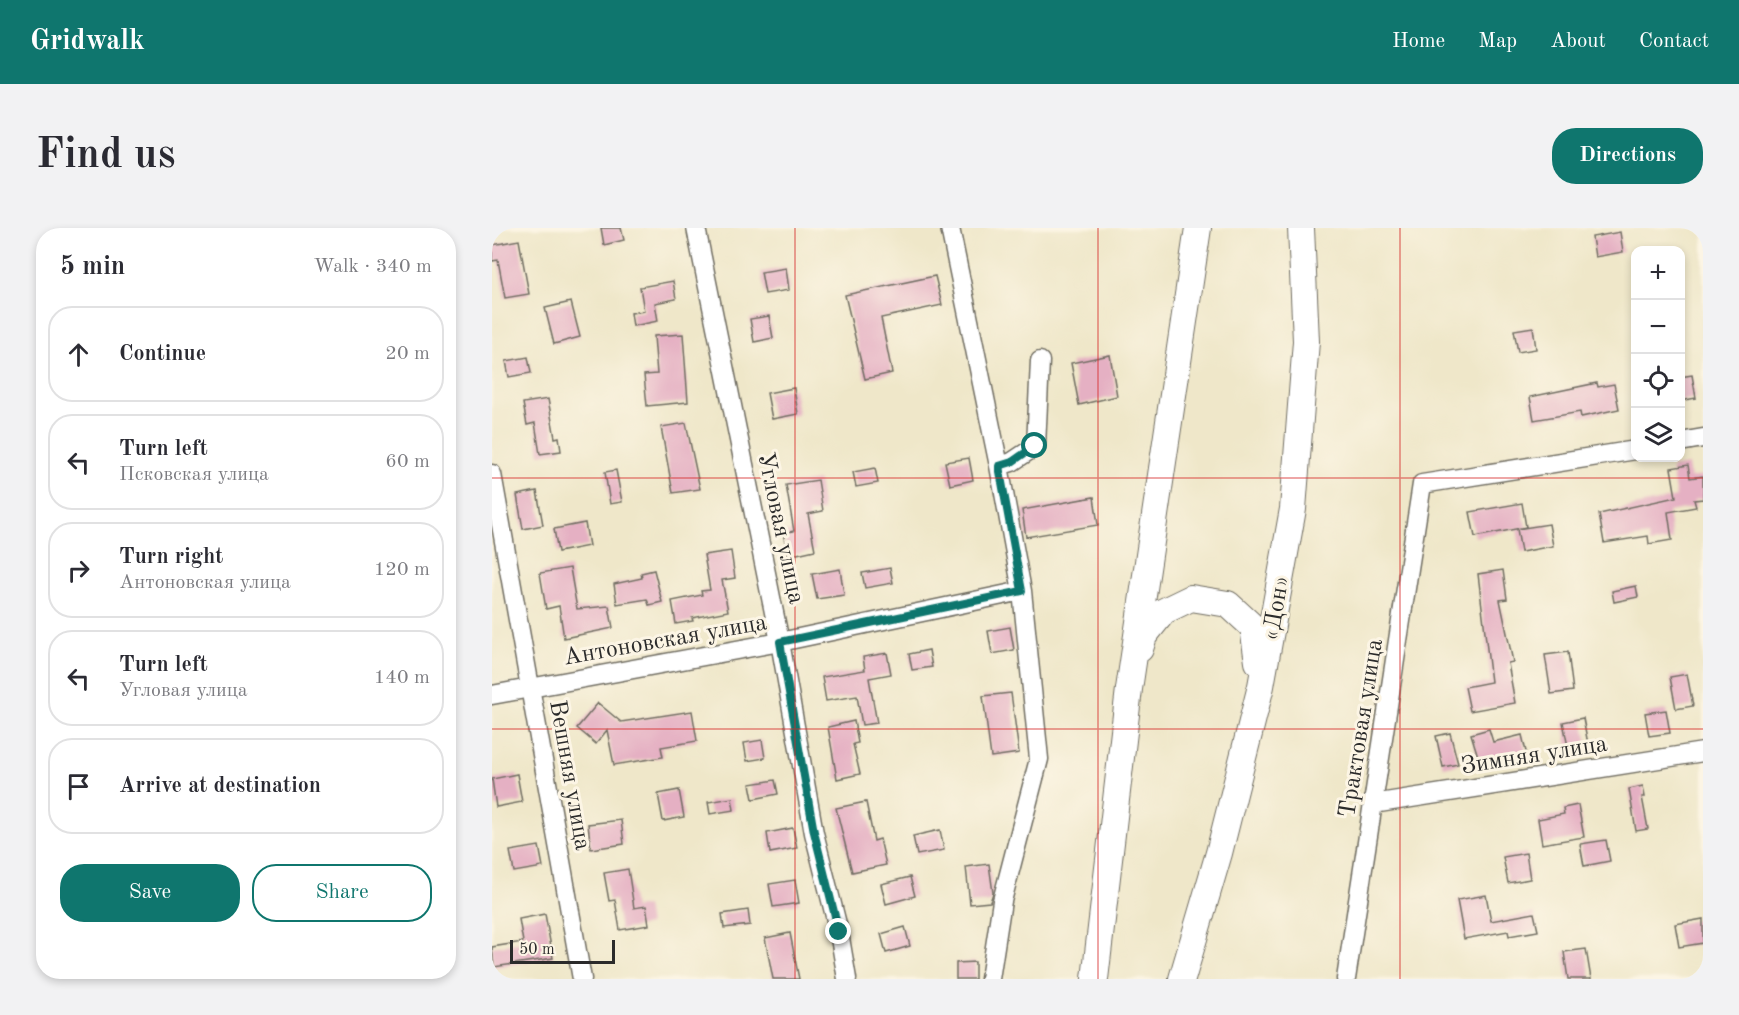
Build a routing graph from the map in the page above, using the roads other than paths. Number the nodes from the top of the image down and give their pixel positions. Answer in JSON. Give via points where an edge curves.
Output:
{"nodes":[{"id":1,"x":696,"y":228,"type":"edge"},
{"id":2,"x":950,"y":228,"type":"edge"},
{"id":3,"x":1198,"y":228,"type":"edge"},
{"id":4,"x":1301,"y":228,"type":"edge"},
{"id":5,"x":1040,"y":361,"type":"dead end"},
{"id":6,"x":1703,"y":438,"type":"edge"},
{"id":7,"x":1685,"y":441,"type":"edge"},
{"id":8,"x":1631,"y":451,"type":"edge"},
{"id":9,"x":999,"y":466,"type":"junction"},
{"id":10,"x":492,"y":474,"type":"edge"},
{"id":11,"x":1022,"y":591,"type":"junction"},
{"id":12,"x":780,"y":642,"type":"junction"},
{"id":13,"x":1261,"y":686,"type":"junction"},
{"id":14,"x":532,"y":687,"type":"junction"},
{"id":15,"x":1129,"y":689,"type":"junction"},
{"id":16,"x":492,"y":695,"type":"edge"},
{"id":17,"x":1703,"y":752,"type":"edge"},
{"id":18,"x":1373,"y":804,"type":"junction"},
{"id":19,"x":582,"y":979,"type":"edge"},
{"id":20,"x":848,"y":979,"type":"edge"},
{"id":21,"x":990,"y":979,"type":"edge"},
{"id":22,"x":1095,"y":979,"type":"edge"},
{"id":23,"x":1182,"y":979,"type":"edge"},
{"id":24,"x":1346,"y":979,"type":"edge"}],
"edges":[{"from":1,"to":12,"type":"street","name":"Угловая улица"},
{"from":2,"to":9,"type":"street"},
{"from":3,"to":15,"type":"highway"},
{"from":4,"to":13,"type":"highway","name":"«Дон»","via":[[1306,341],[1293,509]]},
{"from":5,"to":9,"type":"street","via":[[1035,446]]},
{"from":6,"to":7,"type":"street"},
{"from":8,"to":18,"type":"street","name":"Трактовая улица","via":[[1422,484]]},
{"from":9,"to":11,"type":"street"},
{"from":10,"to":14,"type":"street","name":"Вешняя улица"},
{"from":11,"to":12,"type":"street","name":"Антоновская улица"},
{"from":11,"to":21,"type":"street","via":[[1039,759],[1002,901]]},
{"from":12,"to":14,"type":"street","name":"Антоновская улица"},
{"from":12,"to":20,"type":"street","name":"Угловая улица","via":[[814,832]]},
{"from":13,"to":15,"type":"highway","via":[[1253,627],[1227,604],[1191,598],[1164,611],[1144,636]]},
{"from":13,"to":23,"type":"highway","name":"«Дон»"},
{"from":14,"to":16,"type":"street","name":"Антоновская улица"},
{"from":14,"to":19,"type":"street","name":"Вешняя улица"},
{"from":15,"to":22,"type":"highway"},
{"from":17,"to":18,"type":"street","name":"Зимняя улица"},
{"from":18,"to":24,"type":"street","name":"Трактовая улица"}]}
